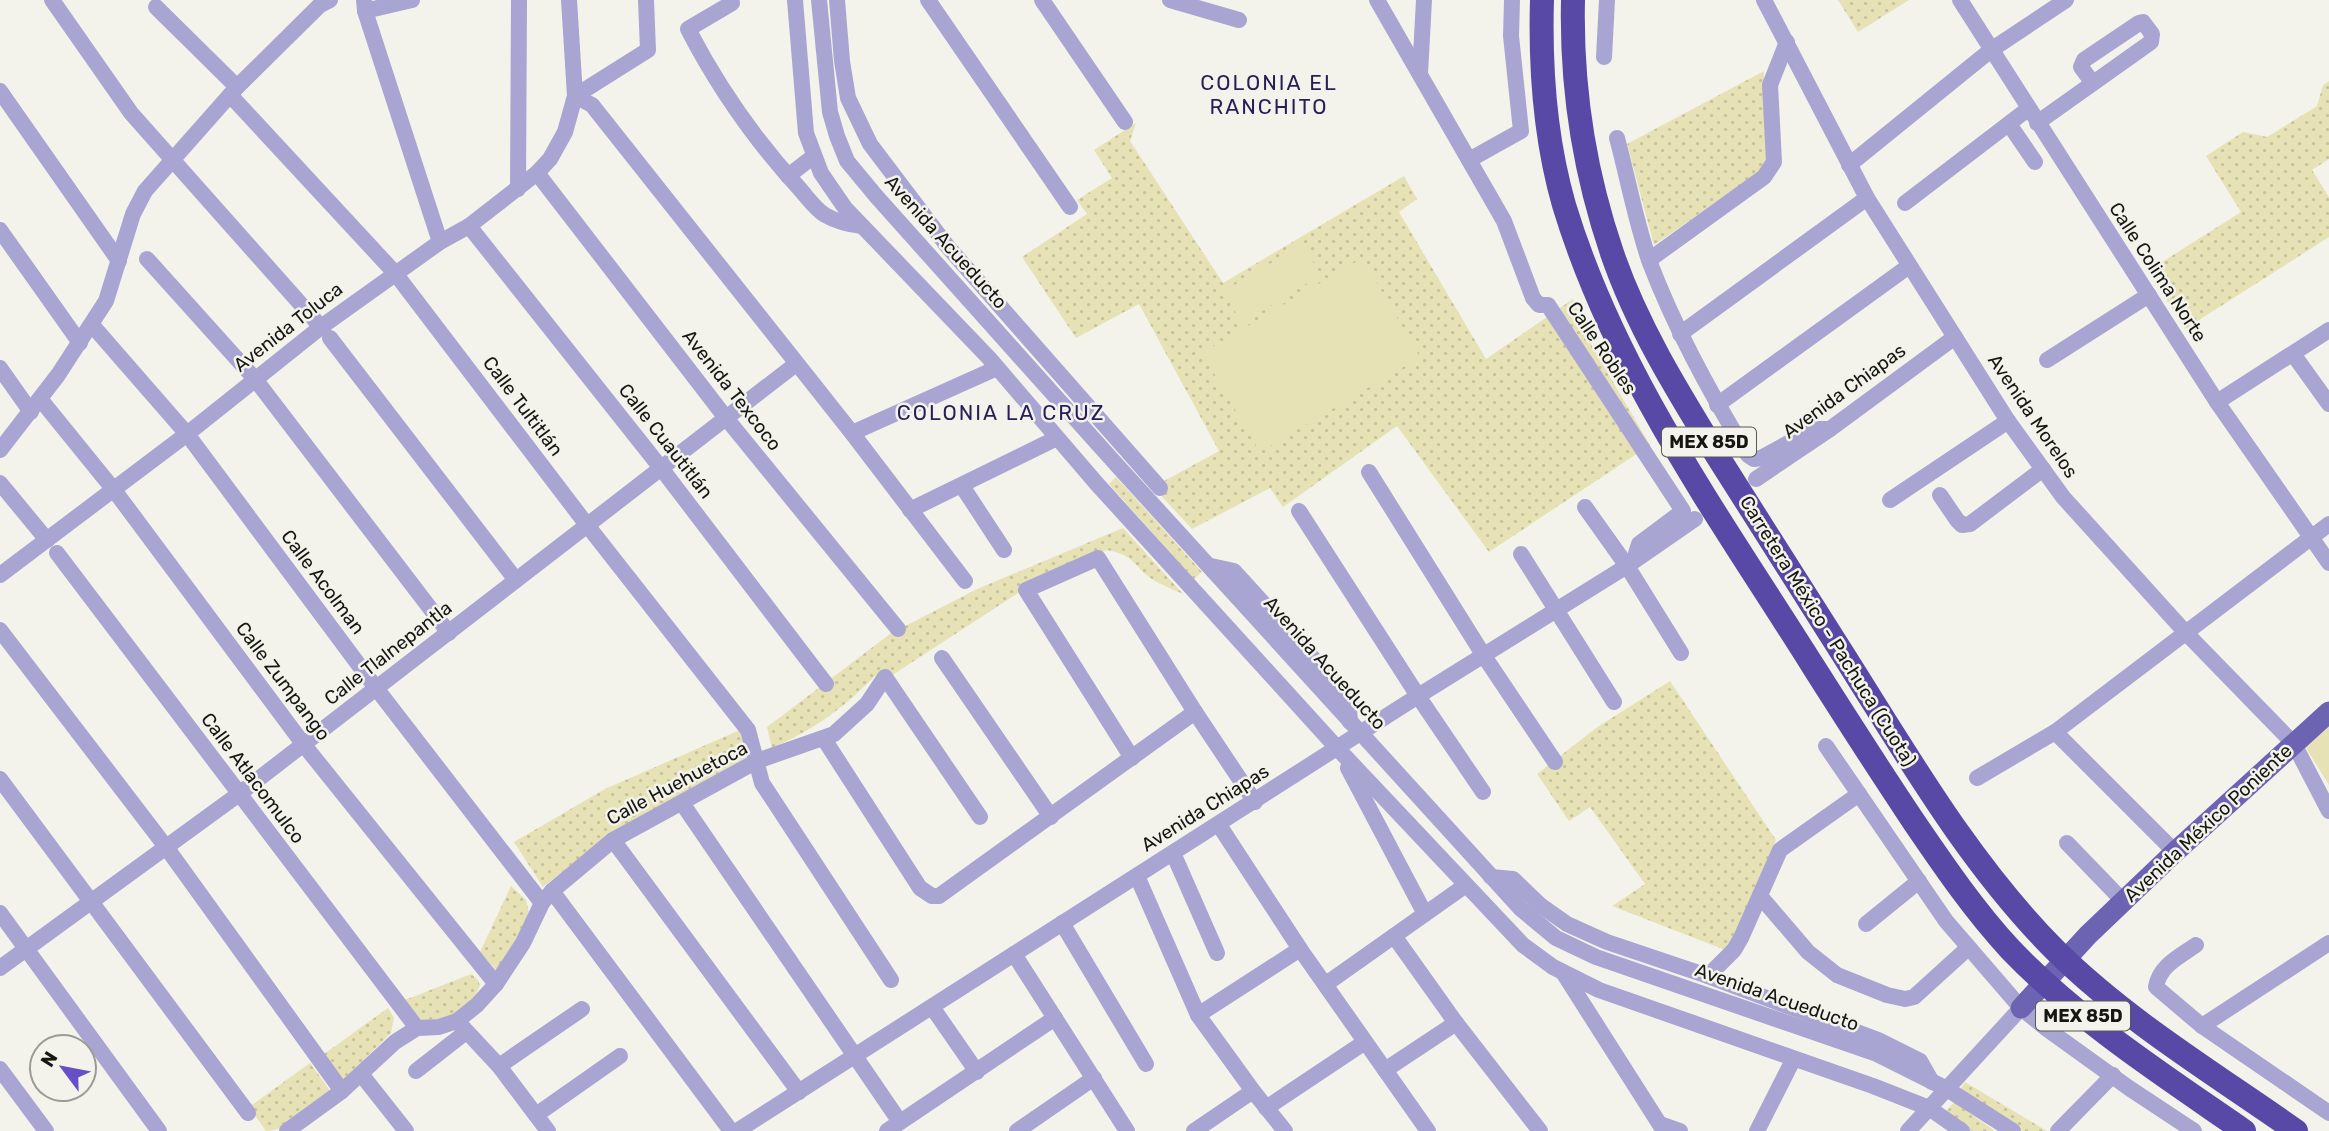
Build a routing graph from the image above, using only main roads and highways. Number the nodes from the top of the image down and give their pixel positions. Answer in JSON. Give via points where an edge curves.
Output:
{"nodes":[{"id":1,"x":1542,"y":0,"type":"edge"},
{"id":2,"x":1573,"y":0,"type":"edge"},
{"id":3,"x":2329,"y":712,"type":"edge"},
{"id":4,"x":2021,"y":1008,"type":"road end"},
{"id":5,"x":2244,"y":1131,"type":"edge"},
{"id":6,"x":2296,"y":1131,"type":"edge"}],
"edges":[{"from":1,"to":5,"type":"highway","name":"Carretera México - Pachuca (Cuota)","number":"MEX 85D","via":[[1544,87],[1564,203],[1600,305],[1664,431],[1877,767],[1974,907],[2072,1008]]},
{"from":2,"to":6,"type":"highway","name":"Carretera México - Pachuca (Cuota)","number":"MEX 85D","via":[[1574,80],[1582,141],[1596,200],[1635,310],[1690,412],[1907,755],[1972,853],[2056,951],[2125,1010]]},
{"from":3,"to":4,"type":"main road","name":"Avenida México Poniente","via":[[2088,935]]}]}
